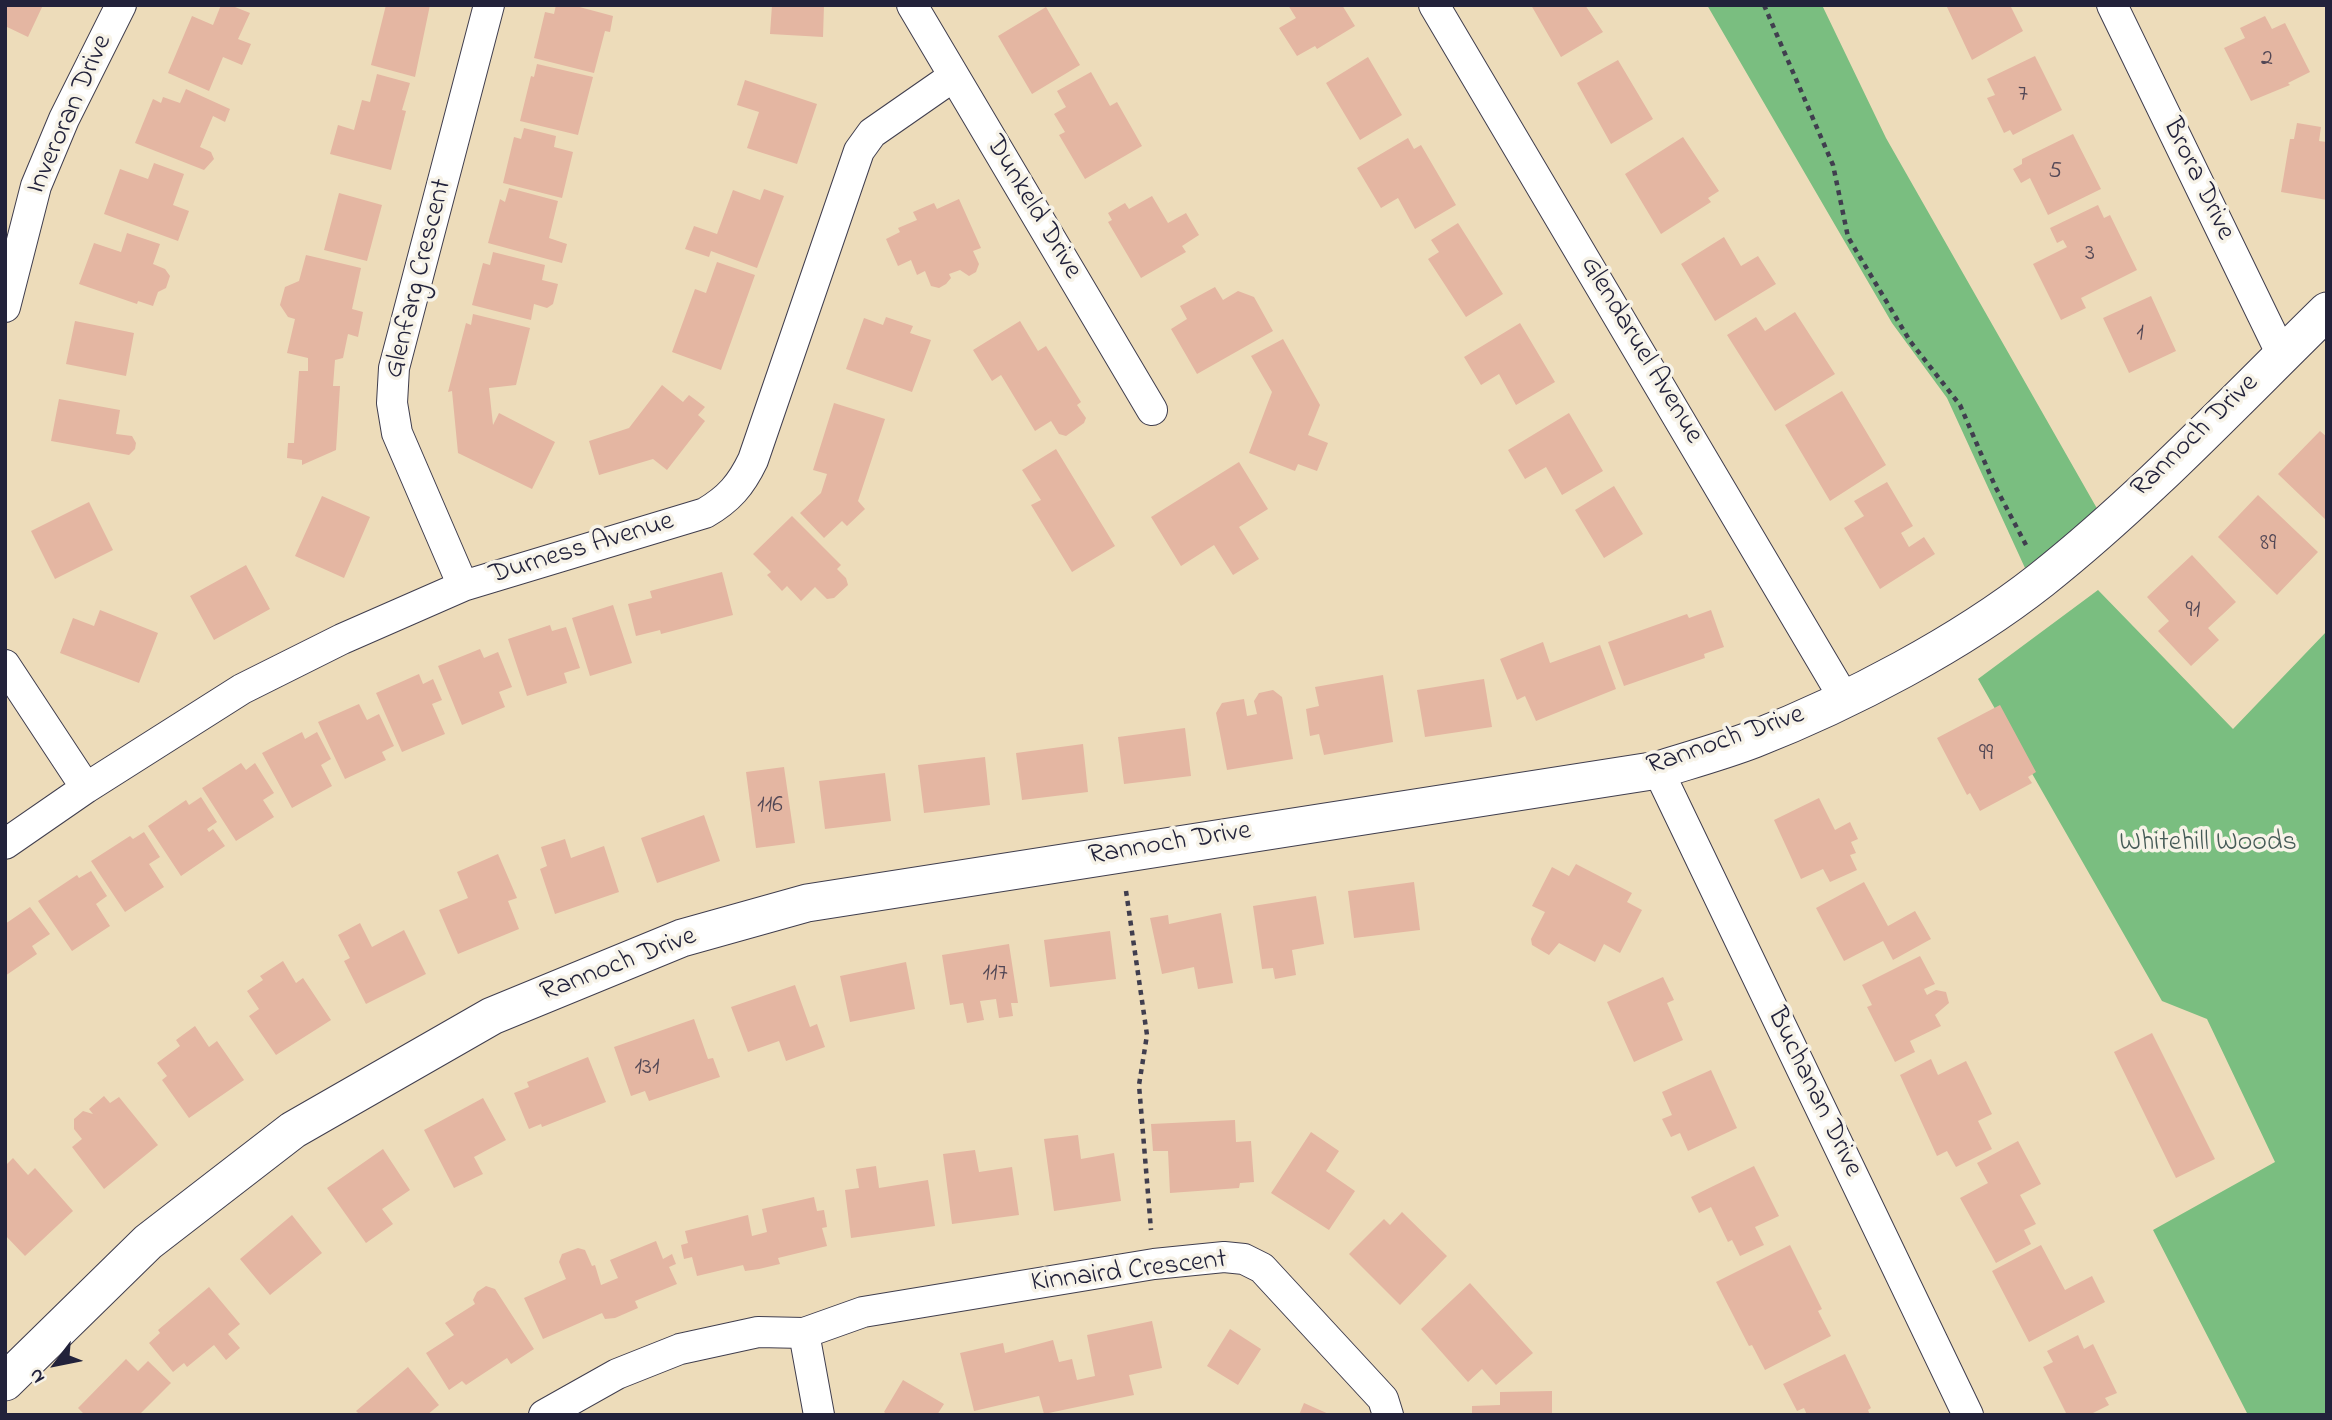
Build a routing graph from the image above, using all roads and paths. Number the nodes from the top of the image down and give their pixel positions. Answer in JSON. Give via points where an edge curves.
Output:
{"nodes":[{"id":1,"x":121,"y":5,"type":"edge"},
{"id":2,"x":489,"y":5,"type":"edge"},
{"id":3,"x":912,"y":5,"type":"edge"},
{"id":4,"x":1434,"y":5,"type":"edge"},
{"id":5,"x":1764,"y":5,"type":"edge"},
{"id":6,"x":2112,"y":5,"type":"edge"},
{"id":7,"x":954,"y":76,"type":"junction"},
{"id":8,"x":5,"y":307,"type":"edge"},
{"id":9,"x":2327,"y":310,"type":"edge"},
{"id":10,"x":2282,"y":355,"type":"junction"},
{"id":11,"x":1153,"y":410,"type":"dead end"},
{"id":12,"x":2041,"y":580,"type":"junction"},
{"id":13,"x":463,"y":586,"type":"junction"},
{"id":14,"x":5,"y":665,"type":"edge"},
{"id":15,"x":1844,"y":698,"type":"junction"},
{"id":16,"x":1658,"y":770,"type":"junction"},
{"id":17,"x":86,"y":788,"type":"junction"},
{"id":18,"x":5,"y":844,"type":"edge"},
{"id":19,"x":1120,"y":852,"type":"junction"},
{"id":20,"x":1154,"y":1264,"type":"junction"},
{"id":21,"x":804,"y":1333,"type":"junction"},
{"id":22,"x":5,"y":1382,"type":"edge"},
{"id":23,"x":544,"y":1415,"type":"edge"},
{"id":24,"x":819,"y":1415,"type":"edge"},
{"id":25,"x":1388,"y":1415,"type":"edge"},
{"id":26,"x":1968,"y":1415,"type":"edge"}],
"edges":[{"from":1,"to":8,"type":"street","name":"Inveroran Drive","via":[[36,186]]},
{"from":2,"to":13,"type":"street","name":"Glenfarg Crescent","via":[[394,369],[392,403],[397,433]]},
{"from":3,"to":7,"type":"street","name":"Dunkeld Drive"},
{"from":4,"to":15,"type":"street","name":"Glendaruel Avenue"},
{"from":5,"to":12,"type":"path","via":[[1833,165],[1849,237],[1910,341],[1961,405]]},
{"from":6,"to":10,"type":"street","name":"Brora Drive"},
{"from":7,"to":11,"type":"street","name":"Dunkeld Drive"},
{"from":7,"to":13,"type":"street","name":"Durness Avenue","via":[[872,133],[859,150],[753,460],[727,500],[705,513]]},
{"from":9,"to":10,"type":"street","name":"Rannoch Drive"},
{"from":10,"to":12,"type":"street","name":"Rannoch Drive","via":[[2153,482]]},
{"from":12,"to":15,"type":"street","name":"Rannoch Drive","via":[[1962,635]]},
{"from":13,"to":17,"type":"street","name":"Durness Avenue","via":[[242,689]]},
{"from":14,"to":17,"type":"street"},
{"from":15,"to":16,"type":"street","name":"Rannoch Drive","via":[[1754,739]]},
{"from":16,"to":19,"type":"street","name":"Rannoch Drive"},
{"from":16,"to":26,"type":"street","name":"Buchanan Drive"},
{"from":17,"to":18,"type":"street","name":"Durness Avenue"},
{"from":19,"to":20,"type":"path","via":[[1147,1035],[1139,1085]]},
{"from":19,"to":22,"type":"street","name":"Rannoch Drive","via":[[807,903],[682,938],[492,1016],[283,1138],[148,1242]]},
{"from":20,"to":21,"type":"street","name":"Kinnaird Crescent","via":[[863,1312]]},
{"from":20,"to":25,"type":"street","name":"Kinnaird Crescent","via":[[1224,1256],[1262,1268],[1383,1399]]},
{"from":21,"to":23,"type":"street","name":"Kinnaird Crescent","via":[[758,1332],[681,1349],[617,1374]]},
{"from":21,"to":24,"type":"street"}]}
